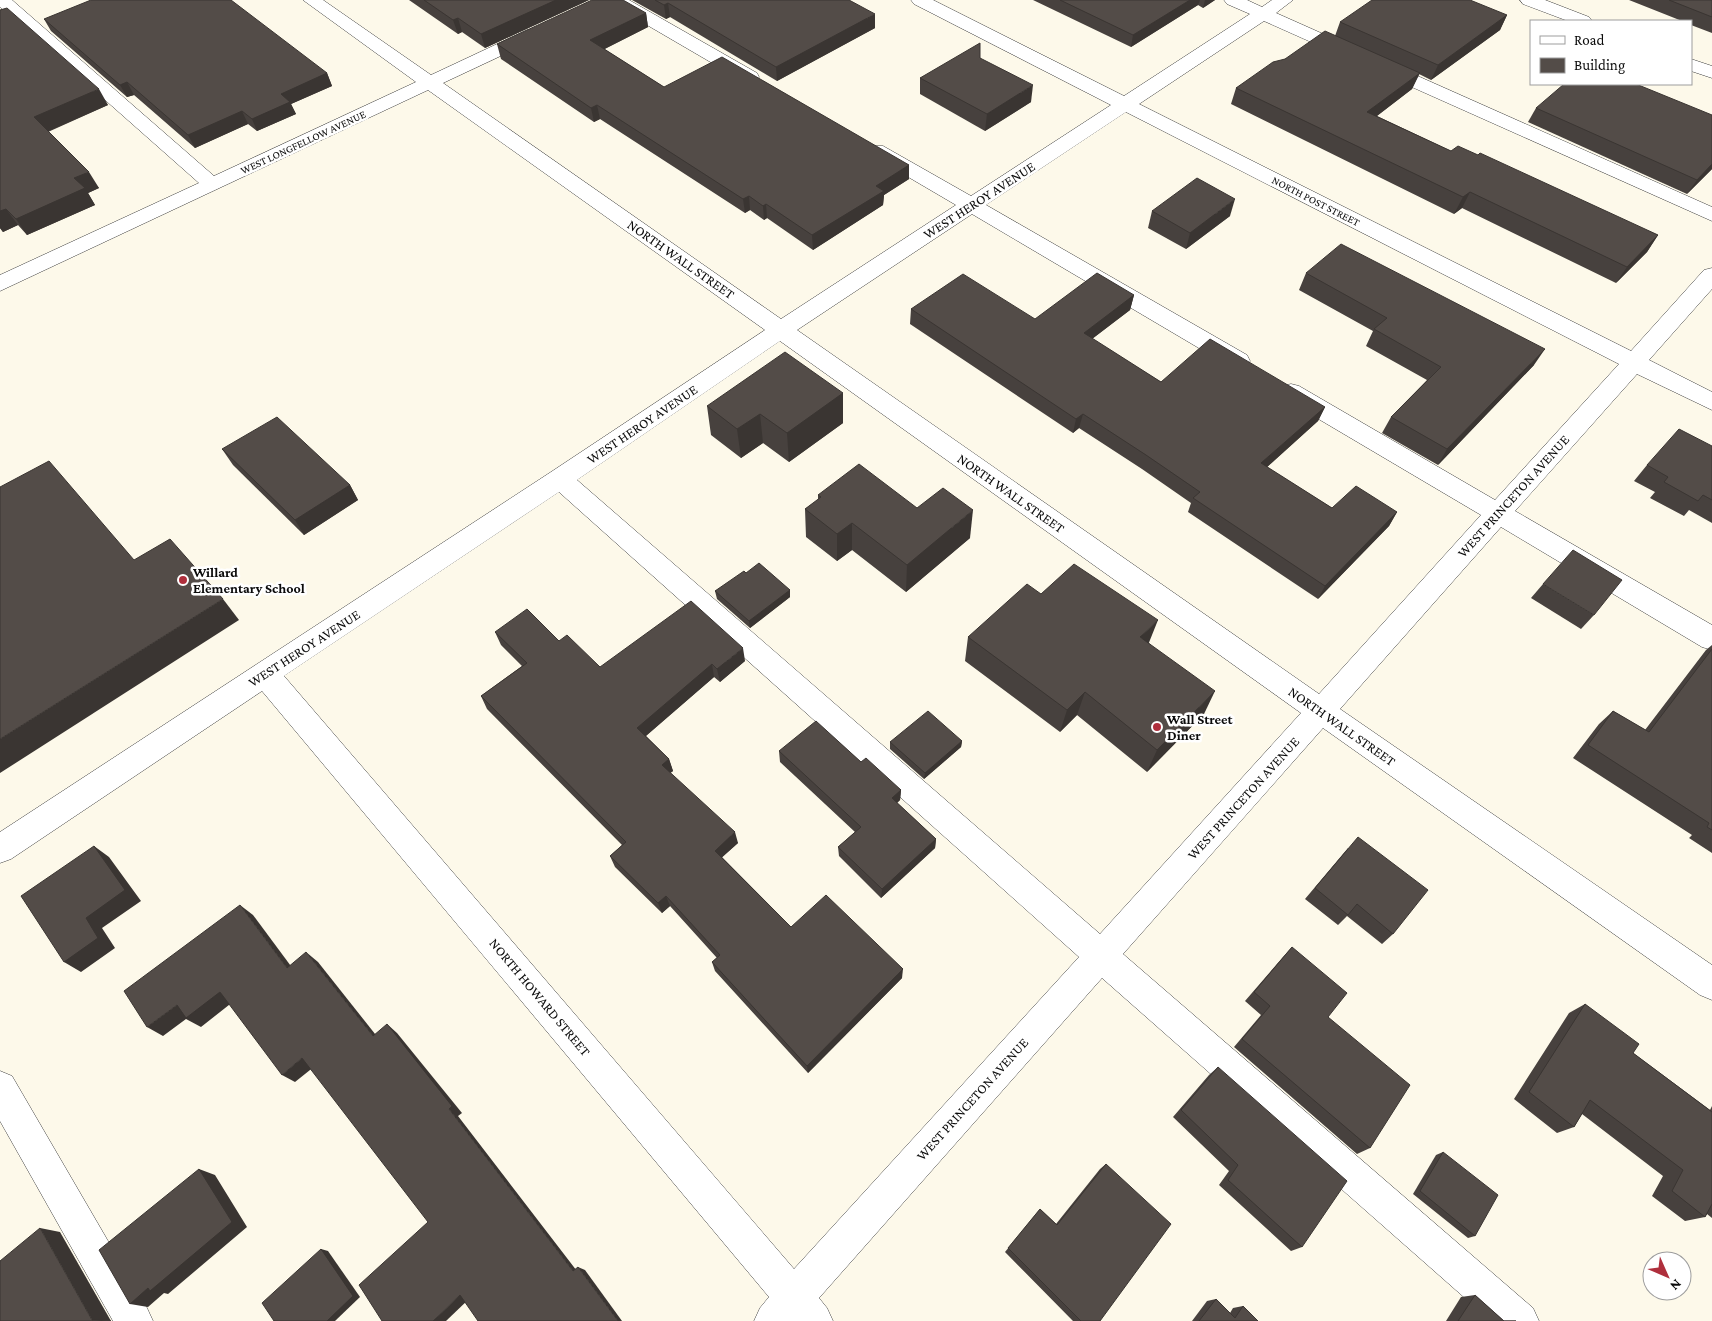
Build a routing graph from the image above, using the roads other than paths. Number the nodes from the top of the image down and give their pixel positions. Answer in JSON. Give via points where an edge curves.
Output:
{"nodes":[{"id":1,"x":2,"y":0,"type":"edge"},
{"id":2,"x":312,"y":0,"type":"edge"},
{"id":3,"x":920,"y":0,"type":"edge"},
{"id":4,"x":1233,"y":0,"type":"edge"},
{"id":5,"x":1284,"y":0,"type":"edge"},
{"id":6,"x":1530,"y":0,"type":"edge"},
{"id":7,"x":607,"y":1,"type":"edge"},
{"id":8,"x":1263,"y":14,"type":"junction"},
{"id":9,"x":1580,"y":20,"type":"edge"},
{"id":10,"x":546,"y":28,"type":"edge"},
{"id":11,"x":1692,"y":64,"type":"edge"},
{"id":12,"x":1712,"y":73,"type":"edge"},
{"id":13,"x":430,"y":83,"type":"junction"},
{"id":14,"x":764,"y":85,"type":"edge"},
{"id":15,"x":1125,"y":104,"type":"junction"},
{"id":16,"x":859,"y":140,"type":"edge"},
{"id":17,"x":213,"y":185,"type":"junction"},
{"id":18,"x":972,"y":205,"type":"junction"},
{"id":19,"x":1712,"y":215,"type":"edge"},
{"id":20,"x":1712,"y":275,"type":"edge"},
{"id":21,"x":0,"y":284,"type":"edge"},
{"id":22,"x":781,"y":330,"type":"junction"},
{"id":23,"x":1632,"y":363,"type":"junction"},
{"id":24,"x":1712,"y":402,"type":"edge"},
{"id":25,"x":560,"y":480,"type":"junction"},
{"id":26,"x":1498,"y":513,"type":"junction"},
{"id":27,"x":1712,"y":639,"type":"edge"},
{"id":28,"x":265,"y":674,"type":"junction"},
{"id":29,"x":1321,"y":711,"type":"junction"},
{"id":30,"x":0,"y":849,"type":"edge"},
{"id":31,"x":1101,"y":956,"type":"junction"},
{"id":32,"x":1712,"y":984,"type":"edge"},
{"id":33,"x":0,"y":1088,"type":"edge"},
{"id":34,"x":794,"y":1313,"type":"edge"},
{"id":35,"x":134,"y":1321,"type":"edge"},
{"id":36,"x":1520,"y":1321,"type":"edge"}],
"edges":[{"from":1,"to":17,"type":"street"},
{"from":2,"to":13,"type":"street","name":"NORTH WALL STREET"},
{"from":3,"to":15,"type":"street","name":"NORTH POST STREET"},
{"from":4,"to":8,"type":"street"},
{"from":5,"to":8,"type":"street","name":"WEST HEROY AVENUE"},
{"from":6,"to":9,"type":"street"},
{"from":7,"to":14,"type":"street"},
{"from":8,"to":15,"type":"street","name":"WEST HEROY AVENUE"},
{"from":8,"to":19,"type":"street"},
{"from":10,"to":13,"type":"street","name":"WEST LONGFELLOW AVENUE"},
{"from":11,"to":12,"type":"street"},
{"from":13,"to":17,"type":"street","name":"WEST LONGFELLOW AVENUE"},
{"from":13,"to":22,"type":"street","name":"NORTH WALL STREET"},
{"from":15,"to":18,"type":"street","name":"WEST HEROY AVENUE"},
{"from":15,"to":23,"type":"street","name":"NORTH POST STREET"},
{"from":16,"to":18,"type":"street"},
{"from":17,"to":21,"type":"street","name":"WEST LONGFELLOW AVENUE"},
{"from":18,"to":22,"type":"street","name":"WEST HEROY AVENUE"},
{"from":18,"to":26,"type":"street"},
{"from":20,"to":23,"type":"street","name":"WEST PRINCETON AVENUE"},
{"from":22,"to":25,"type":"street","name":"WEST HEROY AVENUE"},
{"from":22,"to":29,"type":"street","name":"NORTH WALL STREET"},
{"from":23,"to":24,"type":"street","name":"NORTH POST STREET"},
{"from":23,"to":26,"type":"street","name":"WEST PRINCETON AVENUE"},
{"from":25,"to":28,"type":"street","name":"WEST HEROY AVENUE"},
{"from":25,"to":31,"type":"street"},
{"from":26,"to":27,"type":"street"},
{"from":26,"to":29,"type":"street","name":"WEST PRINCETON AVENUE"},
{"from":28,"to":30,"type":"street","name":"WEST HEROY AVENUE"},
{"from":28,"to":34,"type":"street","name":"NORTH HOWARD STREET"},
{"from":29,"to":31,"type":"street","name":"WEST PRINCETON AVENUE"},
{"from":29,"to":32,"type":"street","name":"NORTH WALL STREET"},
{"from":31,"to":34,"type":"street","name":"WEST PRINCETON AVENUE"},
{"from":31,"to":36,"type":"street"},
{"from":33,"to":35,"type":"street"}]}
